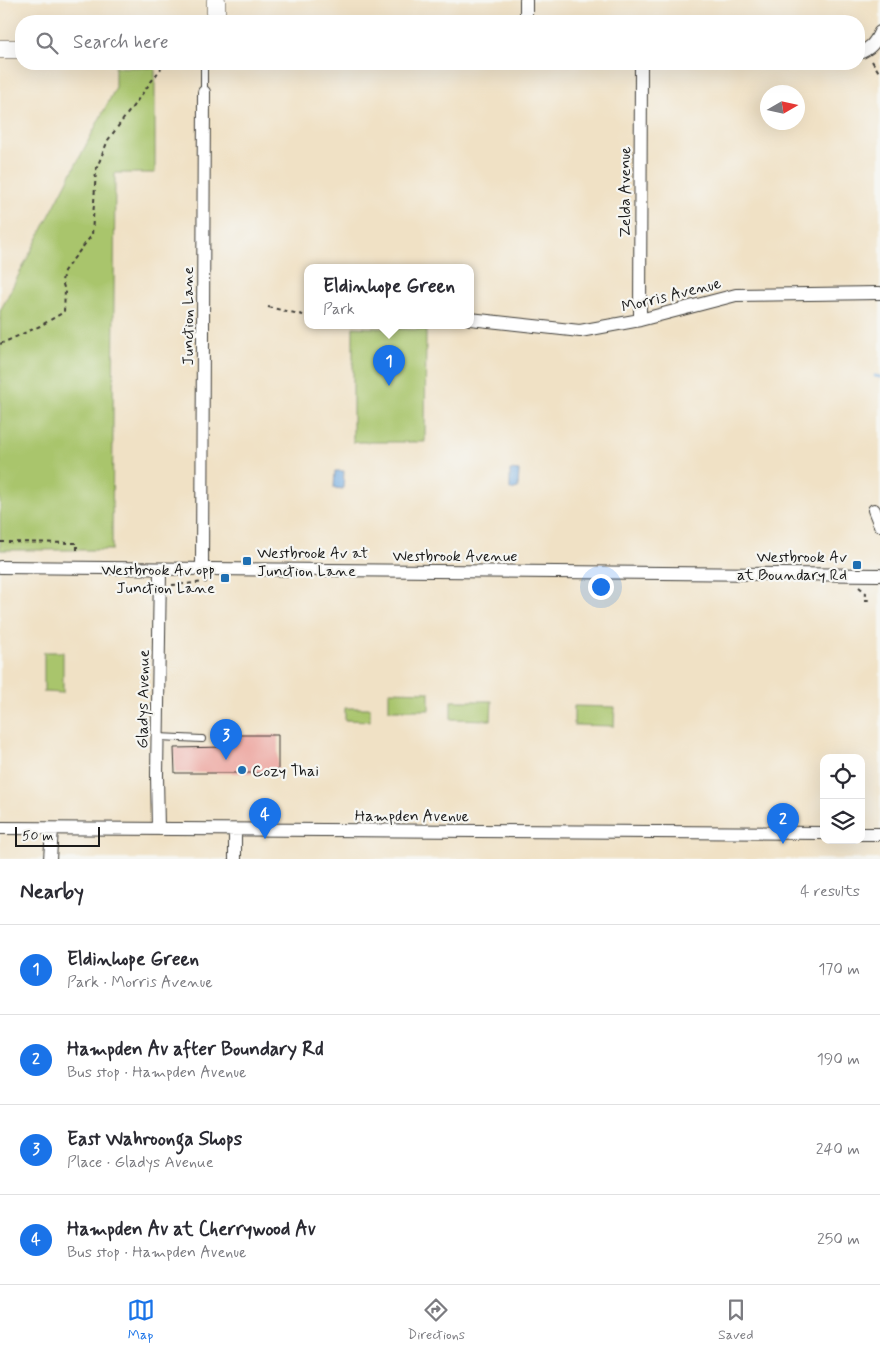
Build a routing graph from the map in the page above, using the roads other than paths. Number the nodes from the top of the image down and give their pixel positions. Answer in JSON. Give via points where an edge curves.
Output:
{"nodes":[{"id":1,"x":216,"y":0,"type":"edge"},
{"id":2,"x":526,"y":0,"type":"edge"},
{"id":3,"x":216,"y":15,"type":"edge"},
{"id":4,"x":526,"y":15,"type":"edge"},
{"id":5,"x":880,"y":32,"type":"edge"},
{"id":6,"x":0,"y":49,"type":"edge"},
{"id":7,"x":15,"y":49,"type":"edge"},
{"id":8,"x":865,"y":50,"type":"edge"},
{"id":9,"x":204,"y":70,"type":"edge"},
{"id":10,"x":641,"y":70,"type":"edge"},
{"id":11,"x":204,"y":92,"type":"joint"},
{"id":12,"x":880,"y":293,"type":"edge"},
{"id":13,"x":474,"y":318,"type":"edge"},
{"id":14,"x":640,"y":320,"type":"junction"},
{"id":15,"x":874,"y":510,"type":"dead end"},
{"id":16,"x":880,"y":526,"type":"edge"},
{"id":17,"x":0,"y":568,"type":"edge"},
{"id":18,"x":160,"y":569,"type":"junction"},
{"id":19,"x":202,"y":569,"type":"junction"},
{"id":20,"x":880,"y":575,"type":"edge"},
{"id":21,"x":158,"y":737,"type":"junction"},
{"id":22,"x":202,"y":739,"type":"dead end"},
{"id":23,"x":0,"y":828,"type":"edge"},
{"id":24,"x":52,"y":829,"type":"junction"},
{"id":25,"x":158,"y":829,"type":"junction"},
{"id":26,"x":235,"y":830,"type":"junction"},
{"id":27,"x":820,"y":834,"type":"edge"},
{"id":28,"x":865,"y":834,"type":"edge"},
{"id":29,"x":880,"y":834,"type":"edge"},
{"id":30,"x":50,"y":859,"type":"edge"},
{"id":31,"x":234,"y":859,"type":"edge"}],
"edges":[{"from":1,"to":3,"type":"main road"},
{"from":2,"to":4,"type":"street"},
{"from":5,"to":8,"type":"street","via":[[876,42]]},
{"from":6,"to":7,"type":"main road"},
{"from":9,"to":11,"type":"lane","name":"Junction Lane"},
{"from":10,"to":14,"type":"street","name":"Zelda Avenue"},
{"from":11,"to":19,"type":"street","name":"Junction Lane"},
{"from":12,"to":14,"type":"street","name":"Morris Avenue","via":[[736,295]]},
{"from":13,"to":14,"type":"street","name":"Morris Avenue","via":[[580,330]]},
{"from":15,"to":16,"type":"street"},
{"from":17,"to":18,"type":"street","name":"Westbrook Avenue"},
{"from":18,"to":19,"type":"street","name":"Westbrook Avenue"},
{"from":18,"to":21,"type":"street","name":"Gladys Avenue"},
{"from":19,"to":20,"type":"street","name":"Westbrook Avenue"},
{"from":21,"to":22,"type":"lane"},
{"from":21,"to":25,"type":"street","name":"Gladys Avenue"},
{"from":23,"to":24,"type":"street","name":"Hampden Avenue"},
{"from":24,"to":25,"type":"street","name":"Hampden Avenue"},
{"from":24,"to":30,"type":"street"},
{"from":25,"to":26,"type":"street","name":"Hampden Avenue"},
{"from":26,"to":27,"type":"street","name":"Hampden Avenue"},
{"from":26,"to":31,"type":"street"},
{"from":28,"to":29,"type":"street"}]}
